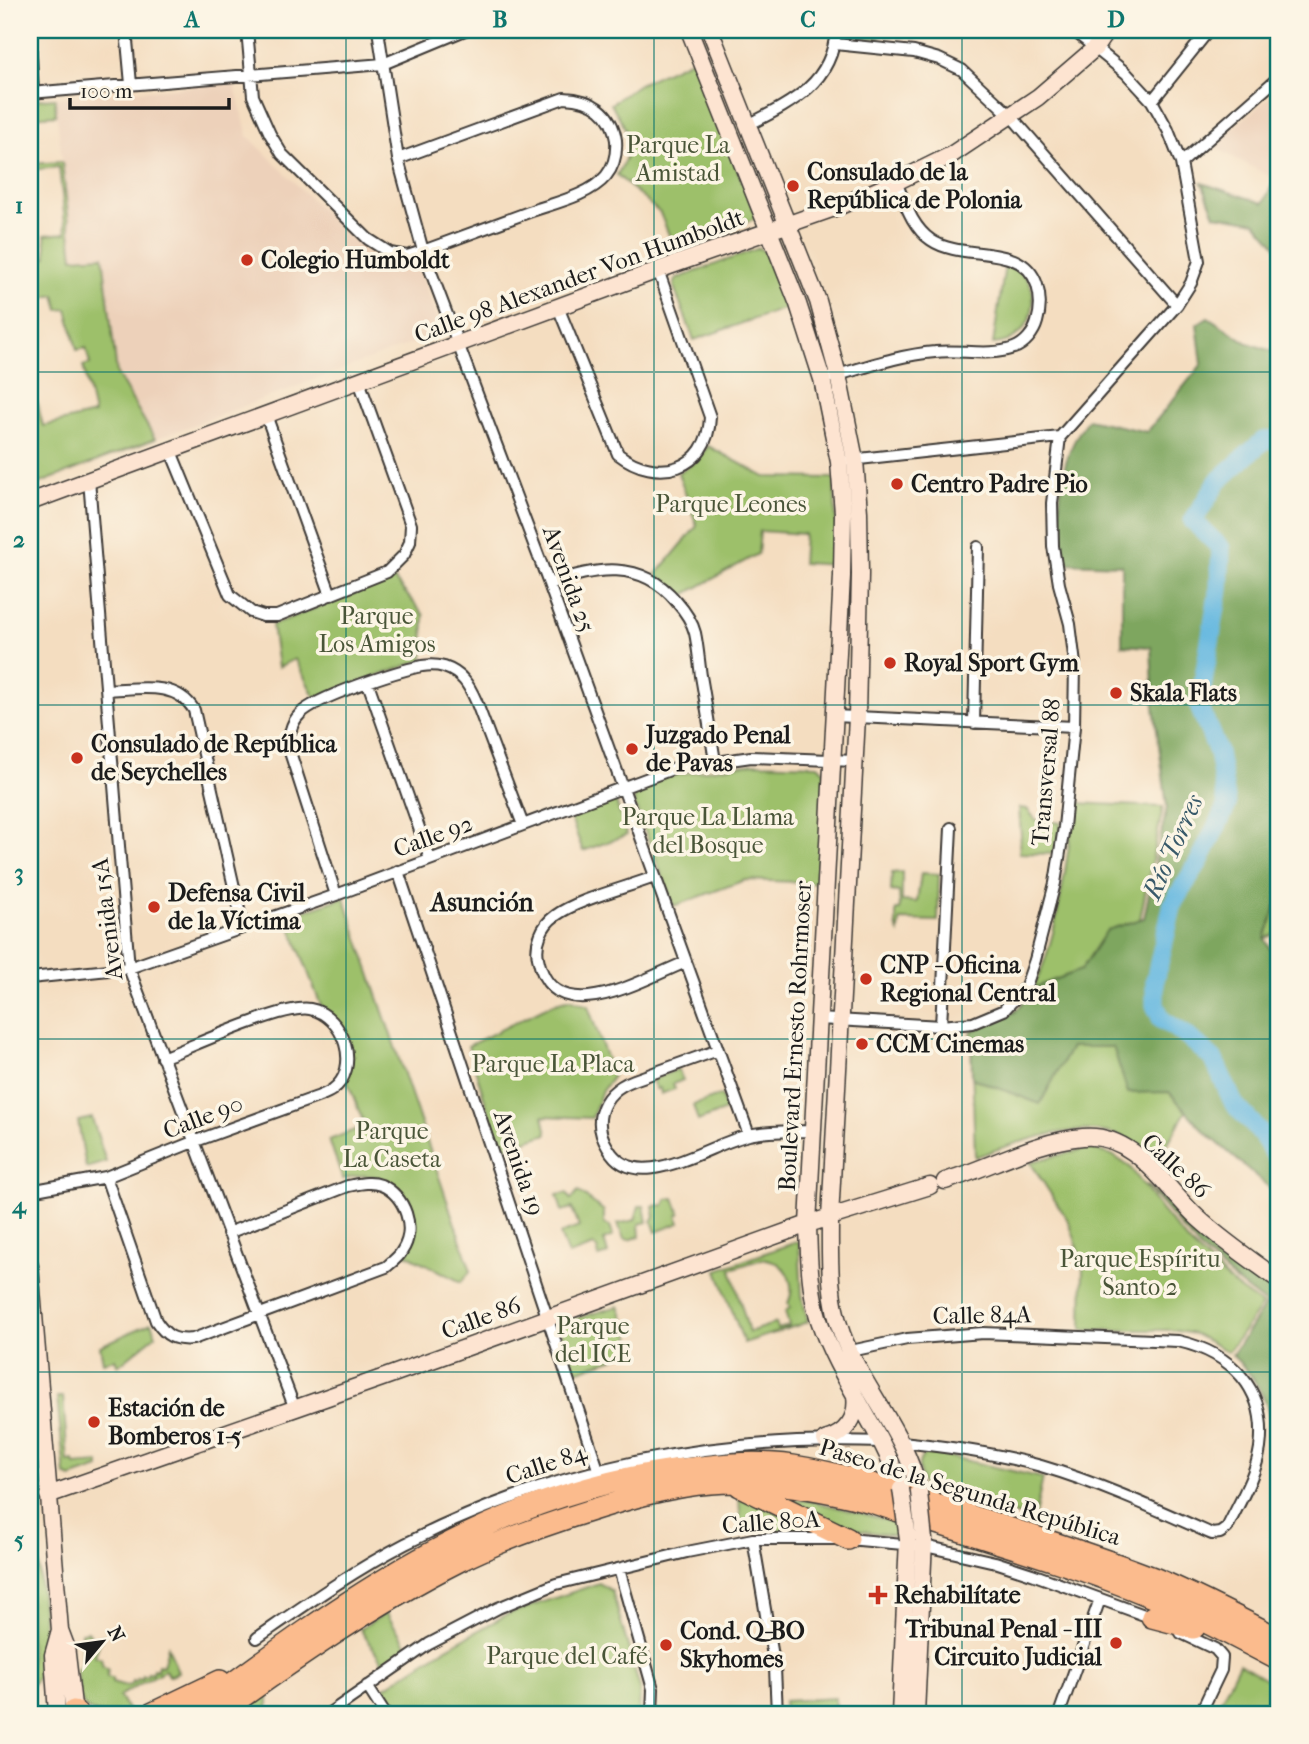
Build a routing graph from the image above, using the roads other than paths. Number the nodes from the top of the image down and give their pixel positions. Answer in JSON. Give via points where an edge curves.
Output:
{"nodes":[{"id":1,"x":127,"y":30,"type":"edge"},
{"id":2,"x":247,"y":30,"type":"edge"},
{"id":3,"x":378,"y":30,"type":"edge"},
{"id":4,"x":465,"y":30,"type":"edge"},
{"id":5,"x":689,"y":30,"type":"edge"},
{"id":6,"x":709,"y":30,"type":"edge"},
{"id":7,"x":836,"y":30,"type":"edge"},
{"id":8,"x":1073,"y":30,"type":"edge"},
{"id":9,"x":1107,"y":30,"type":"edge"},
{"id":10,"x":1209,"y":30,"type":"edge"},
{"id":11,"x":30,"y":36,"type":"edge"},
{"id":12,"x":835,"y":44,"type":"junction"},
{"id":13,"x":1095,"y":48,"type":"junction"},
{"id":14,"x":383,"y":64,"type":"junction"},
{"id":15,"x":251,"y":76,"type":"junction"},
{"id":16,"x":1279,"y":77,"type":"edge"},
{"id":17,"x":131,"y":84,"type":"junction"},
{"id":18,"x":32,"y":93,"type":"edge"},
{"id":19,"x":1152,"y":101,"type":"junction"},
{"id":20,"x":1011,"y":116,"type":"junction"},
{"id":21,"x":748,"y":125,"type":"junction"},
{"id":22,"x":398,"y":159,"type":"junction"},
{"id":23,"x":1181,"y":163,"type":"junction"},
{"id":24,"x":896,"y":182,"type":"junction"},
{"id":25,"x":788,"y":225,"type":"junction"},
{"id":26,"x":768,"y":232,"type":"junction"},
{"id":27,"x":424,"y":251,"type":"junction"},
{"id":28,"x":658,"y":270,"type":"junction"},
{"id":29,"x":1177,"y":305,"type":"junction"},
{"id":30,"x":558,"y":307,"type":"junction"},
{"id":31,"x":458,"y":344,"type":"junction"},
{"id":32,"x":838,"y":374,"type":"junction"},
{"id":33,"x":822,"y":379,"type":"junction"},
{"id":34,"x":359,"y":381,"type":"junction"},
{"id":35,"x":266,"y":415,"type":"junction"},
{"id":36,"x":1060,"y":437,"type":"junction"},
{"id":37,"x":170,"y":449,"type":"junction"},
{"id":38,"x":847,"y":461,"type":"junction"},
{"id":39,"x":89,"y":480,"type":"junction"},
{"id":40,"x":30,"y":502,"type":"edge"},
{"id":41,"x":978,"y":547,"type":"dead end"},
{"id":42,"x":549,"y":584,"type":"junction"},
{"id":43,"x":331,"y":595,"type":"junction"},
{"id":44,"x":368,"y":683,"type":"junction"},
{"id":45,"x":108,"y":690,"type":"junction"},
{"id":46,"x":834,"y":716,"type":"junction"},
{"id":47,"x":857,"y":717,"type":"junction"},
{"id":48,"x":974,"y":723,"type":"junction"},
{"id":49,"x":1074,"y":727,"type":"junction"},
{"id":50,"x":832,"y":759,"type":"junction"},
{"id":51,"x":715,"y":761,"type":"junction"},
{"id":52,"x":855,"y":761,"type":"junction"},
{"id":53,"x":621,"y":788,"type":"junction"},
{"id":54,"x":523,"y":825,"type":"junction"},
{"id":55,"x":951,"y":828,"type":"dead end"},
{"id":56,"x":430,"y":859,"type":"junction"},
{"id":57,"x":398,"y":871,"type":"junction"},
{"id":58,"x":654,"y":877,"type":"junction"},
{"id":59,"x":336,"y":895,"type":"junction"},
{"id":60,"x":243,"y":927,"type":"junction"},
{"id":61,"x":686,"y":962,"type":"junction"},
{"id":62,"x":129,"y":968,"type":"junction"},
{"id":63,"x":30,"y":978,"type":"edge"},
{"id":64,"x":819,"y":1020,"type":"junction"},
{"id":65,"x":842,"y":1020,"type":"junction"},
{"id":66,"x":941,"y":1026,"type":"junction"},
{"id":67,"x":718,"y":1049,"type":"junction"},
{"id":68,"x":162,"y":1058,"type":"junction"},
{"id":69,"x":813,"y":1131,"type":"junction"},
{"id":70,"x":749,"y":1135,"type":"junction"},
{"id":71,"x":193,"y":1142,"type":"junction"},
{"id":72,"x":106,"y":1177,"type":"junction"},
{"id":73,"x":30,"y":1191,"type":"edge"},
{"id":74,"x":831,"y":1197,"type":"junction"},
{"id":75,"x":855,"y":1209,"type":"junction"},
{"id":76,"x":830,"y":1218,"type":"junction"},
{"id":77,"x":808,"y":1224,"type":"junction"},
{"id":78,"x":228,"y":1233,"type":"junction"},
{"id":79,"x":30,"y":1266,"type":"edge"},
{"id":80,"x":1279,"y":1280,"type":"edge"},
{"id":81,"x":259,"y":1314,"type":"junction"},
{"id":82,"x":548,"y":1318,"type":"junction"},
{"id":83,"x":850,"y":1351,"type":"junction"},
{"id":84,"x":833,"y":1354,"type":"junction"},
{"id":85,"x":854,"y":1394,"type":"junction"},
{"id":86,"x":295,"y":1409,"type":"junction"},
{"id":87,"x":825,"y":1440,"type":"junction"},
{"id":88,"x":882,"y":1442,"type":"junction"},
{"id":89,"x":902,"y":1442,"type":"junction"},
{"id":90,"x":37,"y":1453,"type":"edge"},
{"id":91,"x":598,"y":1469,"type":"junction"},
{"id":92,"x":732,"y":1482,"type":"junction"},
{"id":93,"x":919,"y":1490,"type":"junction"},
{"id":94,"x":48,"y":1495,"type":"junction"},
{"id":95,"x":753,"y":1539,"type":"junction"},
{"id":96,"x":848,"y":1539,"type":"junction"},
{"id":97,"x":916,"y":1543,"type":"junction"},
{"id":98,"x":619,"y":1569,"type":"junction"},
{"id":99,"x":1100,"y":1599,"type":"junction"},
{"id":100,"x":1152,"y":1617,"type":"junction"},
{"id":101,"x":263,"y":1647,"type":"junction"},
{"id":102,"x":1273,"y":1650,"type":"edge"},
{"id":103,"x":367,"y":1686,"type":"junction"},
{"id":104,"x":231,"y":1707,"type":"edge"},
{"id":105,"x":71,"y":1713,"type":"edge"},
{"id":106,"x":151,"y":1714,"type":"edge"},
{"id":107,"x":191,"y":1714,"type":"edge"},
{"id":108,"x":218,"y":1714,"type":"edge"},
{"id":109,"x":328,"y":1714,"type":"edge"},
{"id":110,"x":385,"y":1714,"type":"edge"},
{"id":111,"x":652,"y":1714,"type":"edge"},
{"id":112,"x":777,"y":1714,"type":"edge"},
{"id":113,"x":900,"y":1714,"type":"edge"},
{"id":114,"x":916,"y":1714,"type":"edge"},
{"id":115,"x":1059,"y":1714,"type":"edge"},
{"id":116,"x":1200,"y":1714,"type":"edge"}],
"edges":[{"from":1,"to":17,"type":"street"},
{"from":2,"to":15,"type":"street"},
{"from":3,"to":14,"type":"street","name":"Avenida 25"},
{"from":4,"to":14,"type":"street"},
{"from":5,"to":26,"type":"main road","name":"Boulevard Ernesto Rohrmoser"},
{"from":6,"to":21,"type":"main road"},
{"from":7,"to":12,"type":"street"},
{"from":8,"to":13,"type":"street"},
{"from":9,"to":13,"type":"main road","name":"Calle 98 Alexander Von Humboldt"},
{"from":10,"to":19,"type":"street"},
{"from":11,"to":18,"type":"street"},
{"from":12,"to":20,"type":"street","via":[[939,59],[962,70]]},
{"from":12,"to":21,"type":"street","via":[[822,75],[804,93]]},
{"from":13,"to":19,"type":"street"},
{"from":13,"to":20,"type":"main road","name":"Calle 98 Alexander Von Humboldt"},
{"from":14,"to":15,"type":"street"},
{"from":14,"to":22,"type":"street","name":"Avenida 25"},
{"from":15,"to":17,"type":"street"},
{"from":15,"to":27,"type":"street","via":[[260,114],[282,154],[368,239],[390,253],[407,256]]},
{"from":16,"to":23,"type":"street"},
{"from":17,"to":18,"type":"street"},
{"from":19,"to":23,"type":"street"},
{"from":20,"to":24,"type":"main road","name":"Calle 98 Alexander Von Humboldt","via":[[951,155]]},
{"from":20,"to":29,"type":"street"},
{"from":21,"to":25,"type":"main road"},
{"from":22,"to":27,"type":"street","name":"Avenida 25"},
{"from":22,"to":27,"type":"street","via":[[564,98],[578,98],[599,108],[614,128],[617,151],[606,177],[596,185]]},
{"from":23,"to":29,"type":"street","via":[[1199,261]]},
{"from":24,"to":25,"type":"main road","name":"Calle 98 Alexander Von Humboldt"},
{"from":24,"to":32,"type":"street","via":[[914,222],[931,240],[946,248],[1013,258],[1025,266],[1036,280],[1040,314],[1028,338],[1004,351],[931,352]]},
{"from":25,"to":26,"type":"main road","name":"Calle 98 Alexander Von Humboldt"},
{"from":25,"to":32,"type":"main road","via":[[818,301]]},
{"from":26,"to":28,"type":"main road","name":"Calle 98 Alexander Von Humboldt"},
{"from":26,"to":33,"type":"main road","name":"Boulevard Ernesto Rohrmoser"},
{"from":27,"to":31,"type":"street","name":"Avenida 25"},
{"from":28,"to":30,"type":"main road","name":"Calle 98 Alexander Von Humboldt"},
{"from":28,"to":30,"type":"street","via":[[710,417],[709,433],[694,457],[679,468],[638,467],[618,454]]},
{"from":29,"to":36,"type":"street"},
{"from":30,"to":31,"type":"main road","name":"Calle 98 Alexander Von Humboldt"},
{"from":31,"to":34,"type":"main road","name":"Calle 98 Alexander Von Humboldt"},
{"from":31,"to":42,"type":"street","name":"Avenida 25"},
{"from":32,"to":33,"type":"street"},
{"from":32,"to":38,"type":"main road"},
{"from":33,"to":38,"type":"main road","name":"Boulevard Ernesto Rohrmoser"},
{"from":34,"to":35,"type":"main road","name":"Calle 98 Alexander Von Humboldt"},
{"from":34,"to":43,"type":"street","via":[[409,516],[410,542],[400,561],[387,572]]},
{"from":35,"to":37,"type":"main road","name":"Calle 98 Alexander Von Humboldt"},
{"from":35,"to":43,"type":"street"},
{"from":36,"to":38,"type":"street"},
{"from":36,"to":49,"type":"street","name":"Transversal 88","via":[[1052,503],[1053,546],[1070,625]]},
{"from":37,"to":39,"type":"main road","name":"Calle 98 Alexander Von Humboldt"},
{"from":37,"to":43,"type":"street","via":[[234,600],[257,614],[277,616]]},
{"from":38,"to":46,"type":"main road","name":"Boulevard Ernesto Rohrmoser"},
{"from":38,"to":47,"type":"main road","name":"Boulevard Ernesto Rohrmoser","via":[[860,549]]},
{"from":39,"to":40,"type":"main road","name":"Calle 98 Alexander Von Humboldt"},
{"from":39,"to":45,"type":"street","name":"Avenida 15A"},
{"from":41,"to":48,"type":"street"},
{"from":42,"to":51,"type":"street","via":[[604,569],[649,577],[667,589],[695,632]]},
{"from":42,"to":53,"type":"street","name":"Avenida 25"},
{"from":44,"to":54,"type":"street","via":[[421,666],[439,666],[467,682]]},
{"from":44,"to":56,"type":"street"},
{"from":44,"to":59,"type":"street","via":[[307,708],[289,734],[289,750]]},
{"from":45,"to":60,"type":"street","via":[[160,689],[182,695],[191,705],[199,723]]},
{"from":45,"to":62,"type":"street","name":"Avenida 15A"},
{"from":46,"to":47,"type":"street"},
{"from":46,"to":50,"type":"main road","name":"Boulevard Ernesto Rohrmoser"},
{"from":47,"to":48,"type":"street"},
{"from":47,"to":52,"type":"main road","name":"Boulevard Ernesto Rohrmoser"},
{"from":48,"to":49,"type":"street"},
{"from":49,"to":66,"type":"street","name":"Transversal 88","via":[[1055,883],[1026,986],[1004,1010],[973,1023]]},
{"from":50,"to":51,"type":"street","name":"Calle 92"},
{"from":50,"to":52,"type":"street","name":"Calle 92"},
{"from":50,"to":64,"type":"main road","name":"Boulevard Ernesto Rohrmoser"},
{"from":51,"to":53,"type":"street","name":"Calle 92","via":[[675,768]]},
{"from":52,"to":65,"type":"main road","name":"Boulevard Ernesto Rohrmoser"},
{"from":53,"to":54,"type":"street","name":"Calle 92"},
{"from":53,"to":58,"type":"street","name":"Avenida 25"},
{"from":54,"to":56,"type":"street","name":"Calle 92"},
{"from":55,"to":66,"type":"street"},
{"from":56,"to":57,"type":"street","name":"Calle 92"},
{"from":57,"to":59,"type":"street","name":"Calle 92"},
{"from":57,"to":82,"type":"street","name":"Avenida 19"},
{"from":58,"to":61,"type":"street","name":"Avenida 25"},
{"from":58,"to":61,"type":"street","via":[[553,917],[541,933],[537,950],[541,971],[551,986],[583,999]]},
{"from":59,"to":60,"type":"street","name":"Calle 92"},
{"from":60,"to":62,"type":"street","name":"Calle 92"},
{"from":61,"to":67,"type":"street","name":"Avenida 25"},
{"from":62,"to":63,"type":"street","name":"Calle 92"},
{"from":62,"to":68,"type":"street","name":"Avenida 15A"},
{"from":64,"to":65,"type":"street"},
{"from":64,"to":69,"type":"main road","name":"Boulevard Ernesto Rohrmoser"},
{"from":65,"to":66,"type":"street"},
{"from":65,"to":74,"type":"main road","name":"Boulevard Ernesto Rohrmoser"},
{"from":67,"to":70,"type":"street","name":"Avenida 25"},
{"from":67,"to":70,"type":"street","via":[[611,1093],[601,1114],[603,1140],[621,1163],[645,1170]]},
{"from":68,"to":71,"type":"street","name":"Avenida 15A"},
{"from":68,"to":71,"type":"street","name":"Calle 90","via":[[282,1012],[310,1009],[329,1017],[344,1036],[348,1059],[333,1089]]},
{"from":69,"to":70,"type":"street"},
{"from":69,"to":77,"type":"main road","name":"Boulevard Ernesto Rohrmoser"},
{"from":71,"to":72,"type":"street","name":"Calle 90"},
{"from":71,"to":78,"type":"street","name":"Avenida 15A"},
{"from":72,"to":73,"type":"street","name":"Calle 90"},
{"from":72,"to":81,"type":"street","via":[[156,1321],[165,1335],[193,1339]]},
{"from":74,"to":75,"type":"main road","via":[[838,1207]]},
{"from":74,"to":76,"type":"main road","name":"Boulevard Ernesto Rohrmoser"},
{"from":75,"to":76,"type":"main road","name":"Calle 86"},
{"from":75,"to":80,"type":"main road","name":"Calle 86","via":[[1053,1142],[1101,1137],[1141,1158],[1196,1217]]},
{"from":76,"to":77,"type":"main road","name":"Calle 86"},
{"from":76,"to":83,"type":"main road","name":"Boulevard Ernesto Rohrmoser","via":[[830,1284],[835,1314]]},
{"from":77,"to":82,"type":"main road","name":"Calle 86"},
{"from":77,"to":84,"type":"main road","name":"Boulevard Ernesto Rohrmoser","via":[[811,1285],[817,1316]]},
{"from":78,"to":81,"type":"street","name":"Avenida 15A"},
{"from":78,"to":81,"type":"street","via":[[366,1182],[391,1191],[405,1209],[410,1227],[407,1242],[386,1267]]},
{"from":79,"to":90,"type":"main road"},
{"from":81,"to":86,"type":"street","name":"Avenida 15A"},
{"from":82,"to":86,"type":"main road","name":"Calle 86"},
{"from":82,"to":91,"type":"street","name":"Avenida 19"},
{"from":83,"to":84,"type":"street","name":"Calle 84A"},
{"from":83,"to":89,"type":"main road","name":"Boulevard Ernesto Rohrmoser"},
{"from":83,"to":89,"type":"street","name":"Calle 84A","via":[[907,1339],[983,1333],[1178,1341],[1202,1346],[1228,1361],[1246,1381],[1261,1424],[1260,1450],[1252,1473],[1227,1528],[1212,1534],[1041,1466],[965,1449]]},
{"from":84,"to":85,"type":"main road","name":"Boulevard Ernesto Rohrmoser"},
{"from":85,"to":87,"type":"main road","via":[[852,1420],[841,1433]]},
{"from":85,"to":88,"type":"main road","name":"Boulevard Ernesto Rohrmoser"},
{"from":86,"to":94,"type":"main road","name":"Calle 86"},
{"from":87,"to":88,"type":"street","name":"Calle 84"},
{"from":87,"to":91,"type":"street","name":"Calle 84","via":[[723,1446]]},
{"from":88,"to":93,"type":"main road","via":[[892,1445]]},
{"from":88,"to":97,"type":"main road","name":"Boulevard Ernesto Rohrmoser","bridge":true},
{"from":89,"to":93,"type":"main road","name":"Boulevard Ernesto Rohrmoser"},
{"from":90,"to":94,"type":"main road"},
{"from":91,"to":101,"type":"street","name":"Calle 84","via":[[519,1494],[442,1526],[368,1565]]},
{"from":92,"to":96,"type":"highway"},
{"from":92,"to":102,"type":"highway","name":"Paseo de la Segunda República","via":[[784,1484],[868,1502],[1090,1574]]},
{"from":92,"to":104,"type":"highway","name":"Paseo de la Segunda República","via":[[655,1492],[607,1505],[473,1554],[375,1608]]},
{"from":93,"to":97,"type":"main road","name":"Boulevard Ernesto Rohrmoser","bridge":true},
{"from":94,"to":105,"type":"main road"},
{"from":95,"to":96,"type":"street","name":"Calle 80A"},
{"from":95,"to":98,"type":"street","name":"Calle 80A"},
{"from":95,"to":112,"type":"street","via":[[775,1668]]},
{"from":96,"to":97,"type":"street","name":"Calle 80A"},
{"from":97,"to":99,"type":"street","name":"Calle 80A","via":[[995,1562]]},
{"from":97,"to":113,"type":"main road","name":"Boulevard Ernesto Rohrmoser"},
{"from":97,"to":114,"type":"main road","name":"Boulevard Ernesto Rohrmoser"},
{"from":98,"to":103,"type":"street","name":"Calle 80A","via":[[556,1584],[498,1608],[429,1644]]},
{"from":98,"to":111,"type":"street","via":[[653,1689]]},
{"from":99,"to":100,"type":"street","name":"Calle 80A"},
{"from":99,"to":115,"type":"street"},
{"from":100,"to":102,"type":"highway"},
{"from":100,"to":116,"type":"street","name":"Calle 80A","via":[[1222,1657],[1221,1670]]},
{"from":101,"to":102,"type":"highway","name":"Paseo de la Segunda República","via":[[406,1565],[497,1520],[650,1474],[748,1464],[791,1465],[841,1476],[1095,1556],[1219,1607]]},
{"from":101,"to":106,"type":"highway"},
{"from":101,"to":107,"type":"highway","name":"Paseo de la Segunda República"},
{"from":103,"to":109,"type":"street","name":"Calle 80A"},
{"from":103,"to":110,"type":"street"},
{"from":104,"to":108,"type":"highway","name":"Paseo de la Segunda República"}]}
